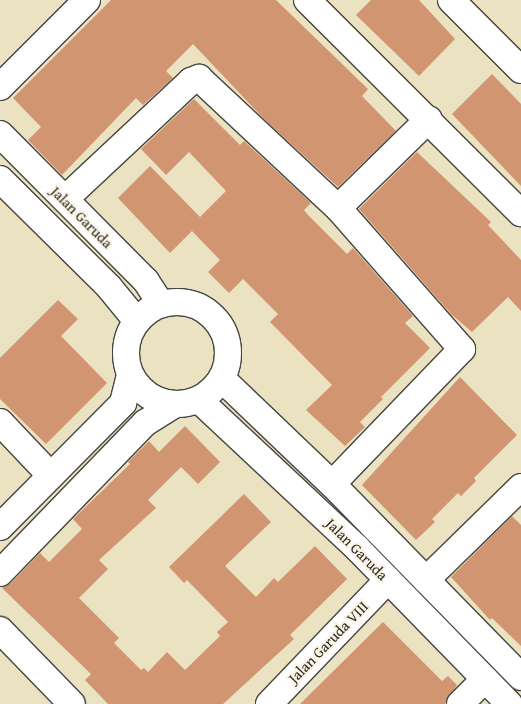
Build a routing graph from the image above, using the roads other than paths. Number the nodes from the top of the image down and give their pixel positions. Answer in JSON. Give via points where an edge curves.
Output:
{"nodes":[{"id":1,"x":88,"y":0,"type":"edge"},
{"id":2,"x":307,"y":0,"type":"edge"},
{"id":3,"x":451,"y":0,"type":"edge"},
{"id":4,"x":521,"y":70,"type":"edge"},
{"id":5,"x":0,"y":87,"type":"edge"},
{"id":6,"x":429,"y":119,"type":"junction"},
{"id":7,"x":0,"y":134,"type":"edge"},
{"id":8,"x":22,"y":156,"type":"junction"},
{"id":9,"x":0,"y":178,"type":"edge"},
{"id":10,"x":65,"y":199,"type":"junction"},
{"id":11,"x":338,"y":208,"type":"junction"},
{"id":12,"x":521,"y":213,"type":"edge"},
{"id":13,"x":161,"y":304,"type":"junction"},
{"id":14,"x":136,"y":320,"type":"junction"},
{"id":15,"x":130,"y":375,"type":"junction"},
{"id":16,"x":222,"y":379,"type":"junction"},
{"id":17,"x":199,"y":400,"type":"junction"},
{"id":18,"x":174,"y":405,"type":"junction"},
{"id":19,"x":0,"y":422,"type":"edge"},
{"id":20,"x":87,"y":440,"type":"junction"},
{"id":21,"x":109,"y":460,"type":"junction"},
{"id":22,"x":51,"y":476,"type":"junction"},
{"id":23,"x":332,"y":484,"type":"junction"},
{"id":24,"x":521,"y":487,"type":"edge"},
{"id":25,"x":6,"y":521,"type":"edge"},
{"id":26,"x":377,"y":530,"type":"junction"},
{"id":27,"x":34,"y":538,"type":"junction"},
{"id":28,"x":357,"y":548,"type":"junction"},
{"id":29,"x":0,"y":572,"type":"edge"},
{"id":30,"x":388,"y":580,"type":"junction"},
{"id":31,"x":426,"y":580,"type":"junction"},
{"id":32,"x":0,"y":630,"type":"edge"},
{"id":33,"x":476,"y":630,"type":"junction"},
{"id":34,"x":455,"y":648,"type":"junction"},
{"id":35,"x":519,"y":672,"type":"edge"},
{"id":36,"x":485,"y":680,"type":"junction"},
{"id":37,"x":72,"y":704,"type":"edge"},
{"id":38,"x":269,"y":704,"type":"edge"},
{"id":39,"x":460,"y":704,"type":"edge"},
{"id":40,"x":509,"y":704,"type":"edge"}],
"edges":[{"from":1,"to":5,"type":"street"},
{"from":2,"to":6,"type":"street"},
{"from":3,"to":4,"type":"street"},
{"from":6,"to":11,"type":"street"},
{"from":6,"to":12,"type":"street"},
{"from":7,"to":8,"type":"street","name":"Jalan Garuda"},
{"from":8,"to":9,"type":"street"},
{"from":8,"to":10,"type":"street","name":"Jalan Garuda"},
{"from":9,"to":14,"type":"street","name":"Jalan Garuda","via":[[109,287]]},
{"from":10,"to":11,"type":"street","via":[[191,80],[199,78]]},
{"from":10,"to":13,"type":"street","name":"Jalan Garuda","via":[[146,281]]},
{"from":11,"to":23,"type":"street","via":[[462,348]]},
{"from":13,"to":14,"type":"street"},
{"from":13,"to":16,"type":"street","via":[[187,303],[210,314],[221,328],[227,345]]},
{"from":14,"to":15,"type":"street","via":[[127,338],[125,357]]},
{"from":15,"to":18,"type":"street","via":[[148,396]]},
{"from":15,"to":20,"type":"street","via":[[123,403]]},
{"from":16,"to":17,"type":"street"},
{"from":16,"to":23,"type":"street","name":"Jalan Garuda"},
{"from":17,"to":18,"type":"street"},
{"from":17,"to":28,"type":"street","name":"Jalan Garuda"},
{"from":18,"to":21,"type":"street","via":[[145,423]]},
{"from":19,"to":22,"type":"street"},
{"from":20,"to":21,"type":"street"},
{"from":20,"to":22,"type":"street"},
{"from":21,"to":27,"type":"street"},
{"from":22,"to":25,"type":"street"},
{"from":23,"to":26,"type":"street","name":"Jalan Garuda"},
{"from":24,"to":31,"type":"street"},
{"from":25,"to":27,"type":"street"},
{"from":26,"to":28,"type":"street"},
{"from":26,"to":31,"type":"street","name":"Jalan Garuda"},
{"from":27,"to":29,"type":"street"},
{"from":28,"to":30,"type":"street","name":"Jalan Garuda"},
{"from":30,"to":34,"type":"street","name":"Jalan Garuda"},
{"from":30,"to":38,"type":"street","name":"Jalan Garuda VIII"},
{"from":31,"to":33,"type":"street","name":"Jalan Garuda"},
{"from":32,"to":37,"type":"street"},
{"from":33,"to":34,"type":"street"},
{"from":33,"to":35,"type":"street","name":"Jalan Garuda"},
{"from":34,"to":36,"type":"street","name":"Jalan Garuda"},
{"from":36,"to":39,"type":"street"},
{"from":36,"to":40,"type":"street","name":"Jalan Garuda"}]}
